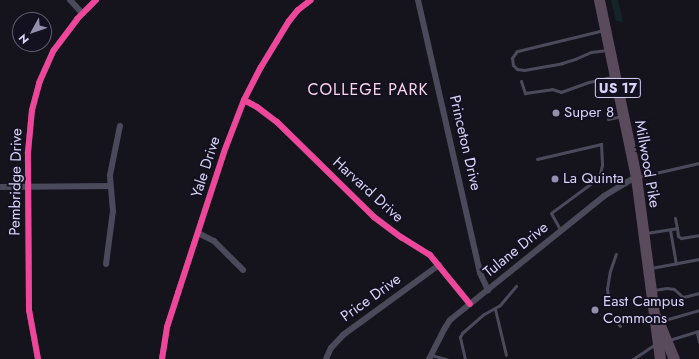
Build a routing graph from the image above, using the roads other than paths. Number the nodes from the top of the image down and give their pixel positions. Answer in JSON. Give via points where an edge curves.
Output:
{"nodes":[{"id":1,"x":70,"y":0,"type":"edge"},
{"id":2,"x":96,"y":0,"type":"edge"},
{"id":3,"x":311,"y":0,"type":"edge"},
{"id":4,"x":417,"y":0,"type":"edge"},
{"id":5,"x":599,"y":0,"type":"edge"},
{"id":6,"x":82,"y":13,"type":"junction"},
{"id":7,"x":606,"y":30,"type":"junction"},
{"id":8,"x":610,"y":49,"type":"junction"},
{"id":9,"x":615,"y":76,"type":"junction"},
{"id":10,"x":521,"y":81,"type":"dead end"},
{"id":11,"x":619,"y":92,"type":"junction"},
{"id":12,"x":603,"y":96,"type":"dead end"},
{"id":13,"x":244,"y":100,"type":"junction"},
{"id":14,"x":623,"y":115,"type":"junction"},
{"id":15,"x":608,"y":119,"type":"dead end"},
{"id":16,"x":120,"y":126,"type":"dead end"},
{"id":17,"x":537,"y":159,"type":"dead end"},
{"id":18,"x":699,"y":163,"type":"edge"},
{"id":19,"x":636,"y":177,"type":"junction"},
{"id":20,"x":110,"y":186,"type":"junction"},
{"id":21,"x":0,"y":187,"type":"edge"},
{"id":22,"x":28,"y":187,"type":"junction"},
{"id":23,"x":675,"y":218,"type":"dead end"},
{"id":24,"x":677,"y":228,"type":"junction"},
{"id":25,"x":670,"y":230,"type":"junction"},
{"id":26,"x":561,"y":231,"type":"junction"},
{"id":27,"x":198,"y":233,"type":"junction"},
{"id":28,"x":643,"y":234,"type":"junction"},
{"id":29,"x":699,"y":235,"type":"edge"},
{"id":30,"x":616,"y":254,"type":"dead end"},
{"id":31,"x":699,"y":259,"type":"edge"},
{"id":32,"x":676,"y":263,"type":"junction"},
{"id":33,"x":106,"y":264,"type":"dead end"},
{"id":34,"x":438,"y":265,"type":"junction"},
{"id":35,"x":647,"y":268,"type":"junction"},
{"id":36,"x":243,"y":270,"type":"dead end"},
{"id":37,"x":516,"y":286,"type":"dead end"},
{"id":38,"x":488,"y":290,"type":"junction"},
{"id":39,"x":651,"y":291,"type":"junction"},
{"id":40,"x":699,"y":293,"type":"edge"},
{"id":41,"x":470,"y":304,"type":"junction"},
{"id":42,"x":609,"y":305,"type":"dead end"},
{"id":43,"x":495,"y":309,"type":"junction"},
{"id":44,"x":699,"y":310,"type":"edge"},
{"id":45,"x":612,"y":317,"type":"dead end"},
{"id":46,"x":657,"y":317,"type":"junction"},
{"id":47,"x":620,"y":326,"type":"dead end"},
{"id":48,"x":698,"y":332,"type":"edge"},
{"id":49,"x":662,"y":342,"type":"junction"},
{"id":50,"x":699,"y":342,"type":"edge"},
{"id":51,"x":506,"y":355,"type":"dead end"},
{"id":52,"x":430,"y":357,"type":"edge"},
{"id":53,"x":464,"y":358,"type":"edge"},
{"id":54,"x":38,"y":359,"type":"edge"},
{"id":55,"x":162,"y":359,"type":"edge"},
{"id":56,"x":326,"y":359,"type":"edge"},
{"id":57,"x":446,"y":359,"type":"edge"},
{"id":58,"x":460,"y":359,"type":"edge"},
{"id":59,"x":633,"y":359,"type":"edge"},
{"id":60,"x":660,"y":359,"type":"edge"},
{"id":61,"x":674,"y":359,"type":"edge"}],
"edges":[{"from":1,"to":6,"type":"street"},
{"from":2,"to":6,"type":"street","name":"Pembridge Drive"},
{"from":3,"to":13,"type":"street","name":"Yale Drive","via":[[289,21]]},
{"from":4,"to":38,"type":"street","name":"Princeton Drive","via":[[480,272]]},
{"from":5,"to":7,"type":"highway","name":"Millwood Pike","number":"US 17"},
{"from":6,"to":22,"type":"street","name":"Pembridge Drive","via":[[54,50],[39,83],[30,124]]},
{"from":7,"to":8,"type":"highway","name":"Millwood Pike","number":"US 17"},
{"from":7,"to":8,"type":"lane","via":[[517,51],[512,58],[513,65],[524,70],[562,63],[591,52]]},
{"from":8,"to":9,"type":"highway","name":"Millwood Pike","number":"US 17"},
{"from":9,"to":10,"type":"lane","via":[[561,92],[552,89],[526,93]]},
{"from":9,"to":11,"type":"highway","name":"Millwood Pike","number":"US 17"},
{"from":11,"to":12,"type":"lane"},
{"from":11,"to":14,"type":"highway","name":"Millwood Pike","number":"US 17"},
{"from":13,"to":27,"type":"street","name":"Yale Drive"},
{"from":13,"to":34,"type":"street","name":"Harvard Drive","via":[[277,122],[374,217],[430,254]]},
{"from":14,"to":15,"type":"lane"},
{"from":14,"to":19,"type":"highway","name":"Millwood Pike","number":"US 17"},
{"from":16,"to":20,"type":"street"},
{"from":17,"to":26,"type":"lane","via":[[602,144],[602,165],[597,179],[551,213]]},
{"from":18,"to":19,"type":"lane"},
{"from":19,"to":26,"type":"street","name":"Tulane Drive","via":[[604,196]]},
{"from":19,"to":28,"type":"highway","name":"Millwood Pike","number":"US 17"},
{"from":20,"to":22,"type":"street"},
{"from":20,"to":33,"type":"street","via":[[113,211]]},
{"from":21,"to":22,"type":"street"},
{"from":22,"to":54,"type":"street","name":"Pembridge Drive","via":[[29,310]]},
{"from":23,"to":24,"type":"lane"},
{"from":24,"to":25,"type":"lane"},
{"from":24,"to":29,"type":"lane","via":[[678,236],[681,238]]},
{"from":25,"to":28,"type":"lane"},
{"from":25,"to":32,"type":"lane"},
{"from":26,"to":38,"type":"street","name":"Tulane Drive"},
{"from":27,"to":36,"type":"street","via":[[214,241]]},
{"from":27,"to":55,"type":"street","name":"Yale Drive","via":[[167,327]]},
{"from":28,"to":35,"type":"highway","name":"Millwood Pike","number":"US 17"},
{"from":30,"to":42,"type":"lane","via":[[607,289]]},
{"from":31,"to":32,"type":"lane"},
{"from":32,"to":35,"type":"lane"},
{"from":34,"to":41,"type":"street","name":"Harvard Drive"},
{"from":34,"to":56,"type":"street","name":"Price Drive","via":[[344,335],[331,348]]},
{"from":35,"to":39,"type":"highway","name":"Millwood Pike","number":"US 17"},
{"from":37,"to":43,"type":"lane"},
{"from":38,"to":41,"type":"street","name":"Tulane Drive"},
{"from":39,"to":40,"type":"lane","via":[[667,288],[683,296]]},
{"from":39,"to":46,"type":"highway","name":"Millwood Pike","number":"US 17"},
{"from":41,"to":52,"type":"street","name":"Tulane Drive","via":[[445,328]]},
{"from":43,"to":51,"type":"lane"},
{"from":43,"to":53,"type":"lane","via":[[484,314],[462,333],[460,337]]},
{"from":44,"to":46,"type":"lane"},
{"from":45,"to":47,"type":"lane"},
{"from":46,"to":49,"type":"highway","name":"Millwood Pike","number":"US 17"},
{"from":48,"to":49,"type":"lane"},
{"from":48,"to":50,"type":"lane"},
{"from":49,"to":59,"type":"lane"},
{"from":49,"to":60,"type":"highway","name":"Millwood Pike","number":"US 17"},
{"from":49,"to":61,"type":"highway","name":"Millwood Pike","number":"US 17"},
{"from":52,"to":57,"type":"lane"},
{"from":53,"to":58,"type":"lane"}]}
